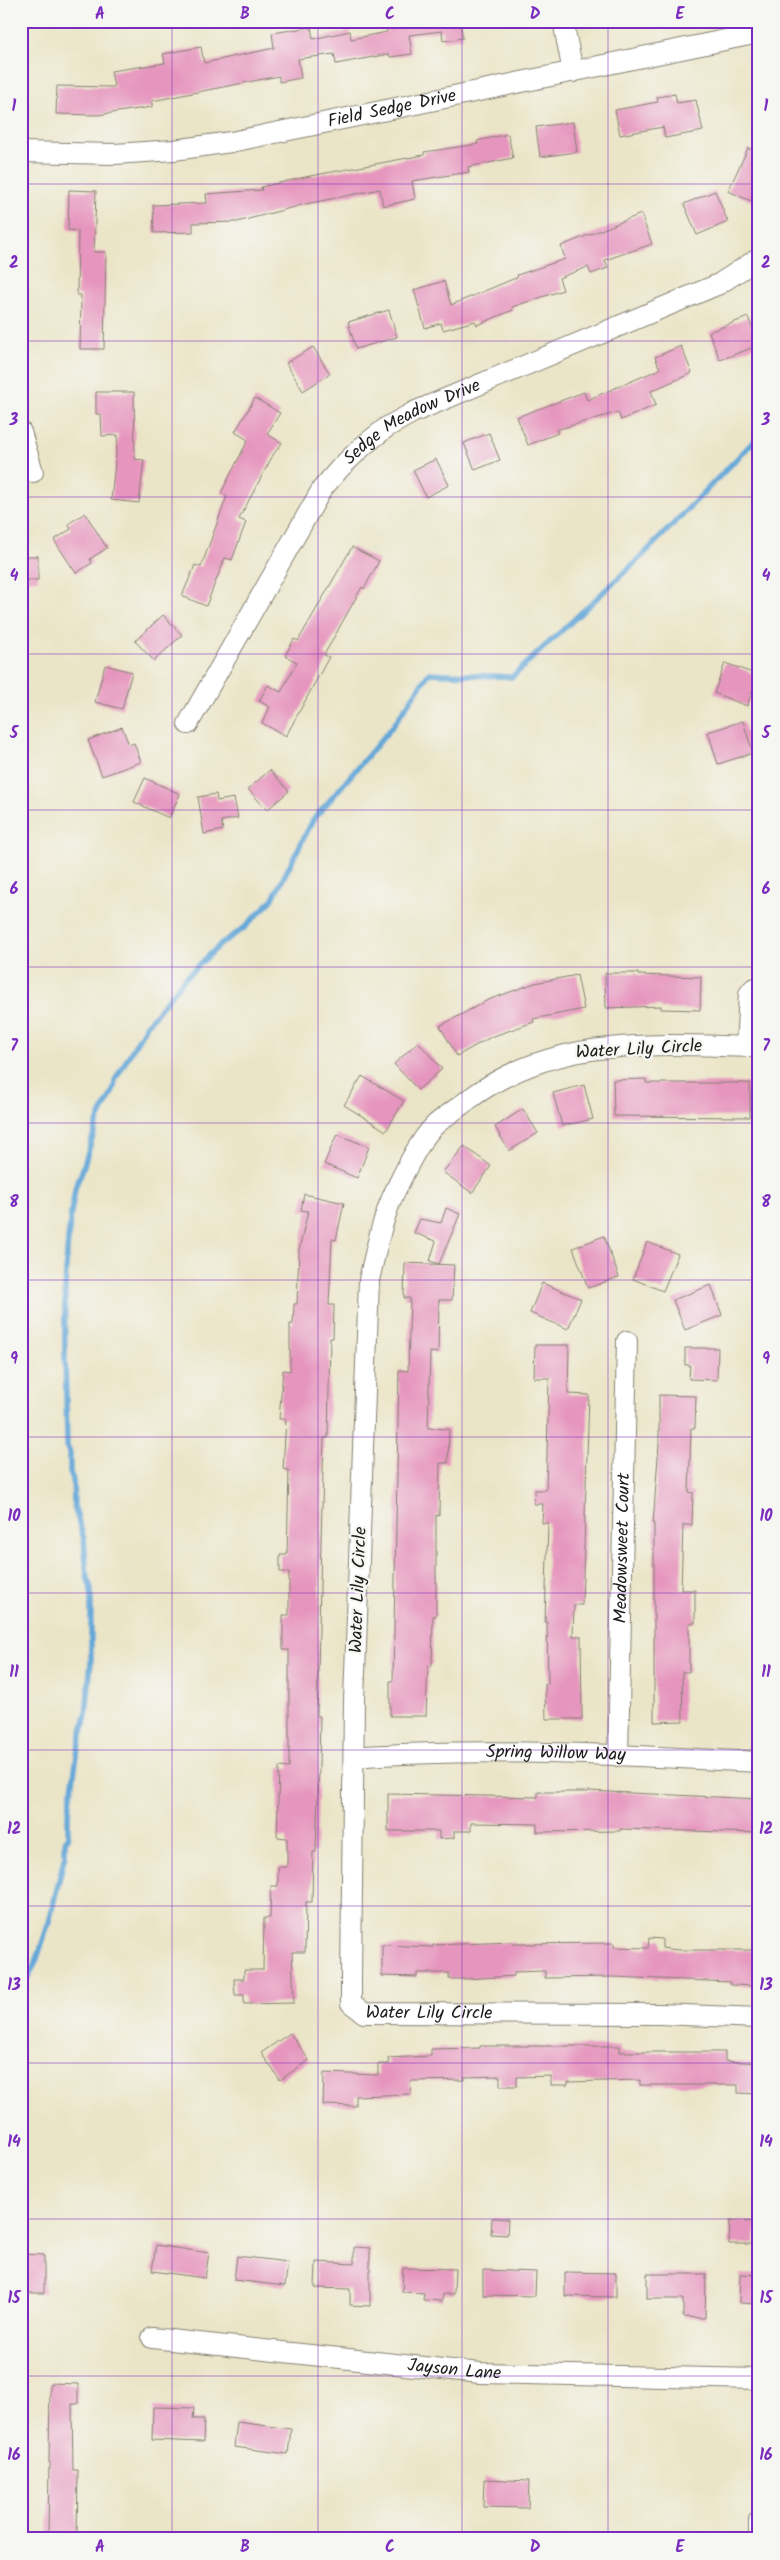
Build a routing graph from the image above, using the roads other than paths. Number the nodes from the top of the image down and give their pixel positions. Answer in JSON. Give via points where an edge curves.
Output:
{"nodes":[{"id":1,"x":563,"y":21,"type":"edge"},
{"id":2,"x":759,"y":33,"type":"edge"},
{"id":3,"x":573,"y":72,"type":"junction"},
{"id":4,"x":21,"y":152,"type":"edge"},
{"id":5,"x":759,"y":258,"type":"edge"},
{"id":6,"x":21,"y":432,"type":"edge"},
{"id":7,"x":33,"y":472,"type":"dead end"},
{"id":8,"x":188,"y":724,"type":"dead end"},
{"id":9,"x":759,"y":987,"type":"edge"},
{"id":10,"x":752,"y":1047,"type":"edge"},
{"id":11,"x":628,"y":1341,"type":"dead end"},
{"id":12,"x":618,"y":1756,"type":"junction"},
{"id":13,"x":354,"y":1757,"type":"junction"},
{"id":14,"x":759,"y":1762,"type":"edge"},
{"id":15,"x":759,"y":2018,"type":"edge"},
{"id":16,"x":152,"y":2338,"type":"dead end"},
{"id":17,"x":759,"y":2379,"type":"edge"},
{"id":18,"x":759,"y":2520,"type":"edge"},
{"id":19,"x":759,"y":2534,"type":"edge"}],
"edges":[{"from":1,"to":3,"type":"street"},
{"from":2,"to":3,"type":"street","name":"Field Sedge Drive"},
{"from":3,"to":4,"type":"street","name":"Field Sedge Drive","via":[[231,142],[115,154]]},
{"from":5,"to":8,"type":"street","name":"Sedge Meadow Drive","via":[[719,284],[414,412],[363,446],[341,467],[310,509]]},
{"from":6,"to":7,"type":"street"},
{"from":9,"to":10,"type":"street","via":[[749,994]]},
{"from":10,"to":13,"type":"street","name":"Water Lily Circle","via":[[671,1045],[598,1048],[555,1056],[522,1067],[481,1090],[434,1126],[414,1156],[395,1191],[380,1235],[370,1280]]},
{"from":11,"to":12,"type":"street","name":"Meadowsweet Court"},
{"from":12,"to":13,"type":"street","name":"Spring Willow Way","via":[[403,1753]]},
{"from":12,"to":14,"type":"street","name":"Spring Willow Way"},
{"from":13,"to":15,"type":"street","name":"Water Lily Circle","via":[[350,2003],[364,2013],[649,2014]]},
{"from":16,"to":17,"type":"street","name":"Jayson Lane","via":[[480,2373]]},
{"from":18,"to":19,"type":"street"}]}
